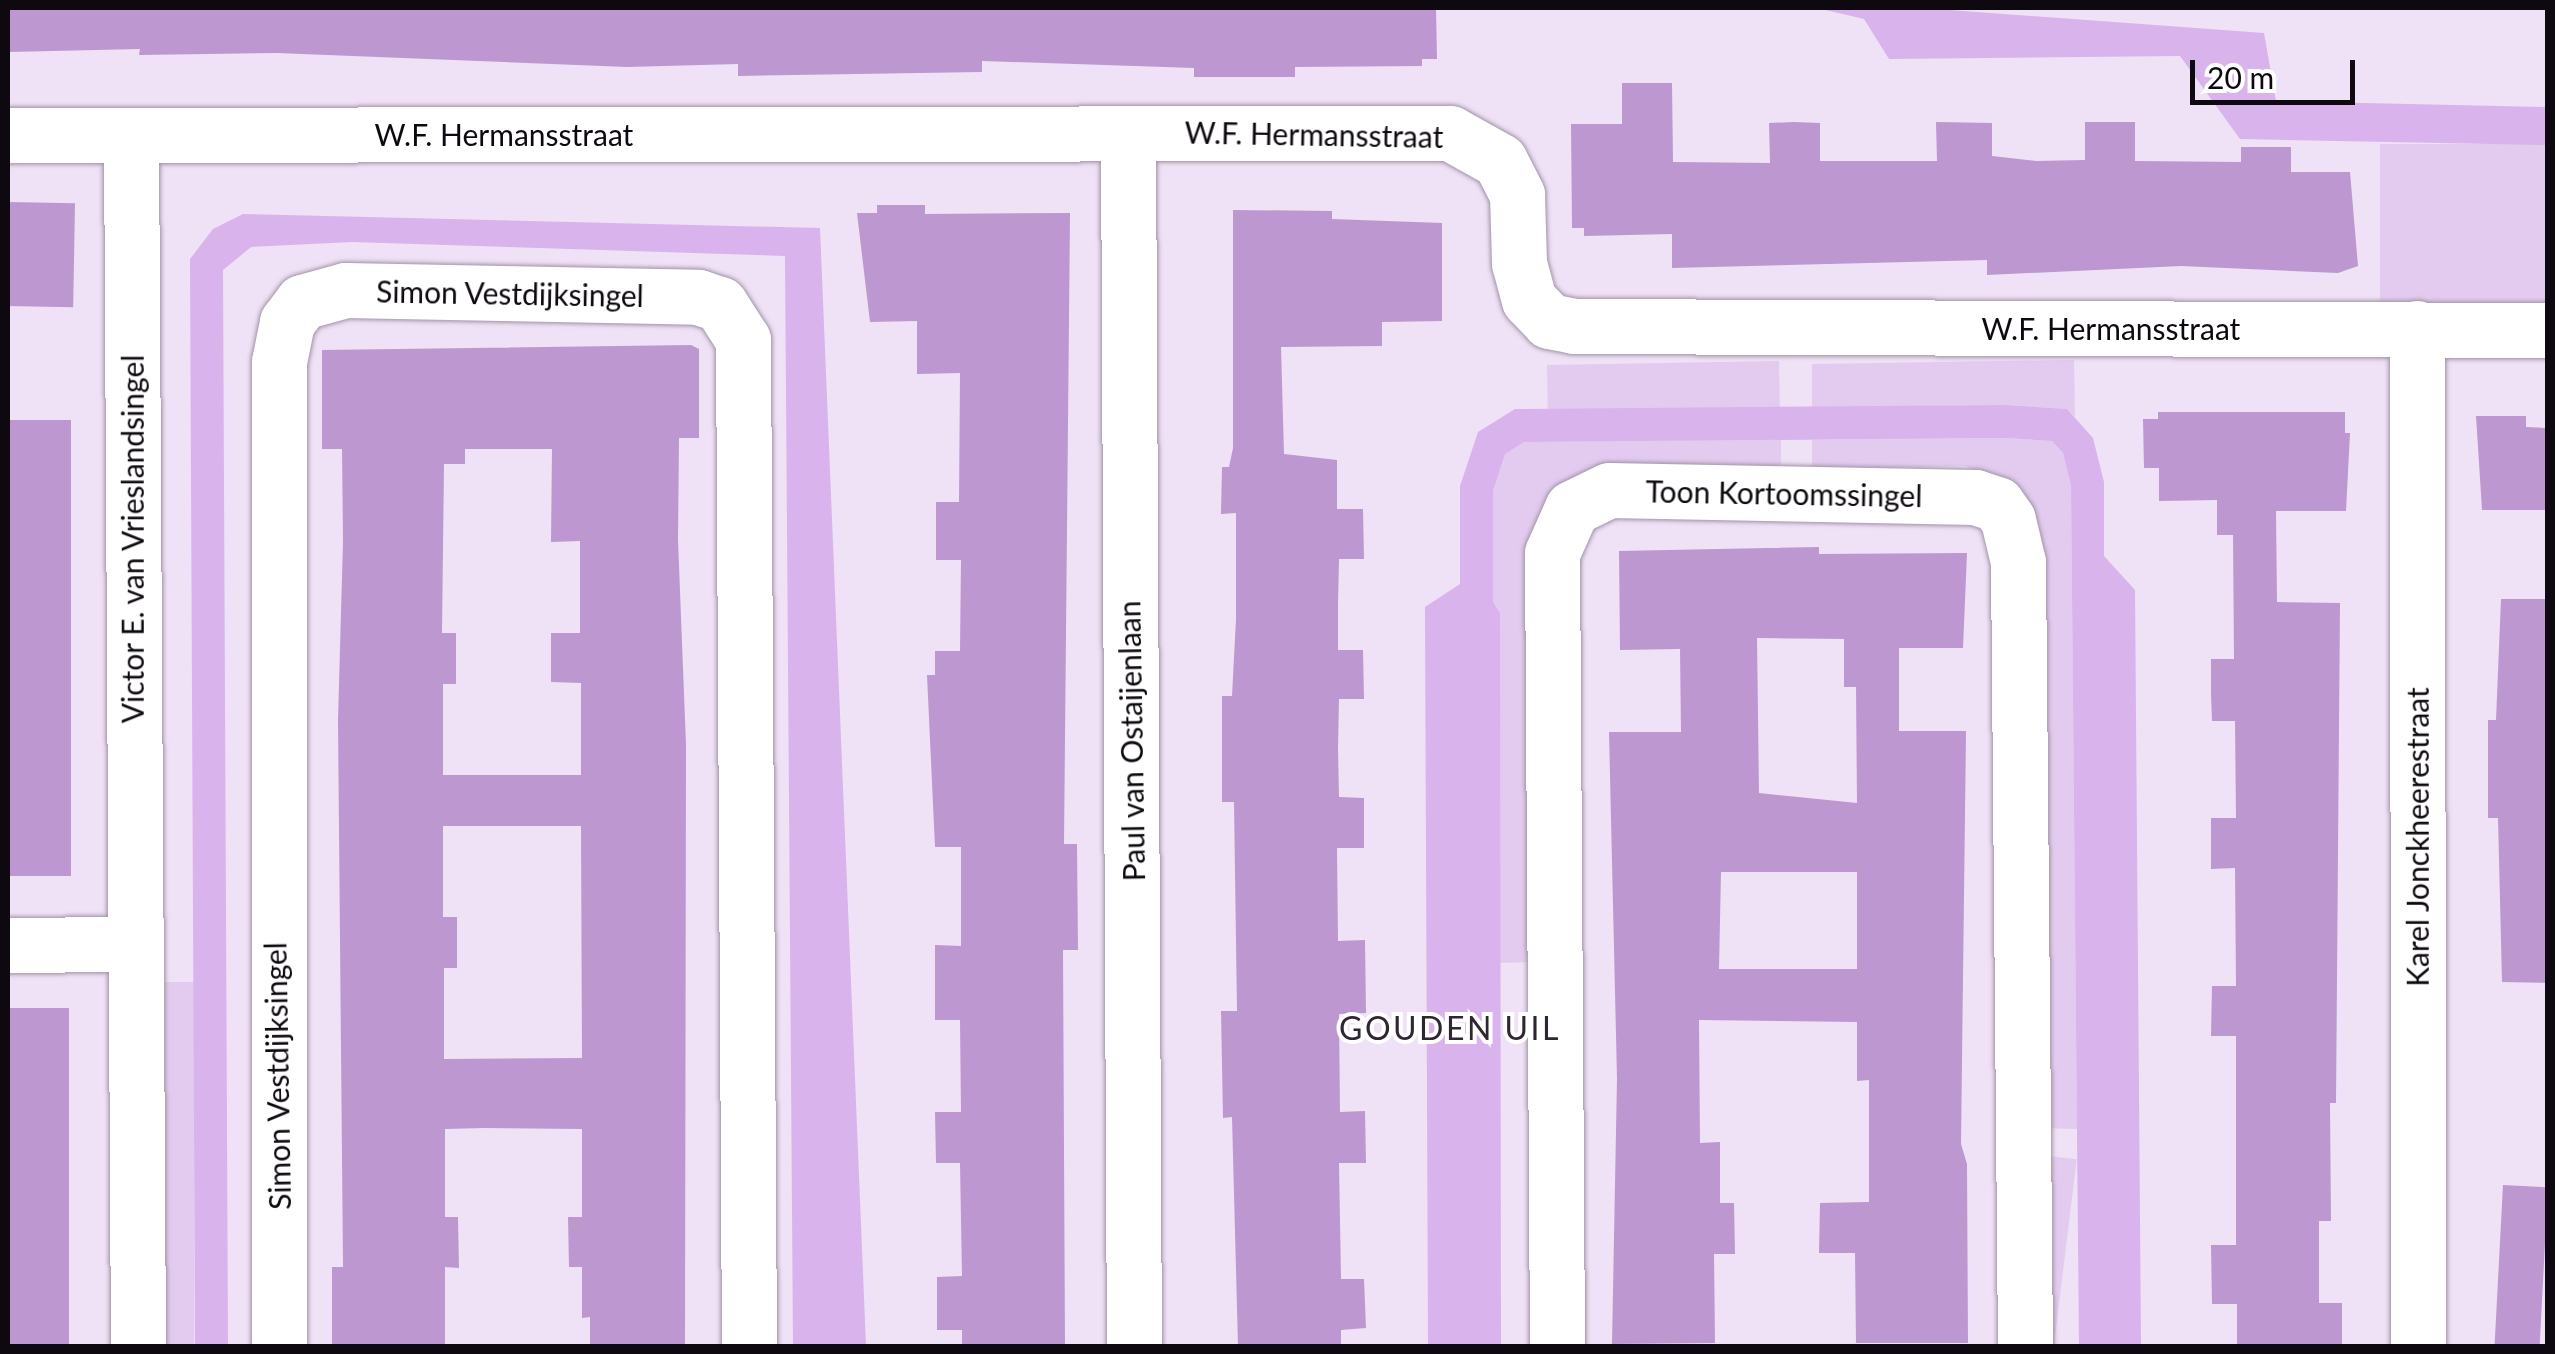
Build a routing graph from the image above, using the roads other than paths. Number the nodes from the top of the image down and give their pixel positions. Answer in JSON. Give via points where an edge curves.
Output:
{"nodes":[{"id":1,"x":8,"y":135,"type":"edge"},
{"id":2,"x":131,"y":135,"type":"junction"},
{"id":3,"x":1128,"y":135,"type":"junction"},
{"id":4,"x":2417,"y":328,"type":"junction"},
{"id":5,"x":2548,"y":330,"type":"edge"},
{"id":6,"x":133,"y":944,"type":"junction"},
{"id":7,"x":8,"y":945,"type":"edge"},
{"id":8,"x":138,"y":1346,"type":"edge"},
{"id":9,"x":279,"y":1346,"type":"edge"},
{"id":10,"x":750,"y":1346,"type":"edge"},
{"id":11,"x":1134,"y":1346,"type":"edge"},
{"id":12,"x":1557,"y":1346,"type":"edge"},
{"id":13,"x":2025,"y":1346,"type":"edge"},
{"id":14,"x":2418,"y":1346,"type":"edge"}],
"edges":[{"from":1,"to":2,"type":"street","name":"W.F. Hermansstraat"},
{"from":2,"to":3,"type":"street","name":"W.F. Hermansstraat"},
{"from":2,"to":6,"type":"street","name":"Victor E. van Vrieslandsingel"},
{"from":3,"to":4,"type":"street","name":"W.F. Hermansstraat","via":[[1450,132],[1472,140],[1500,161],[1517,195],[1519,264],[1529,300],[1549,320],[1574,326]]},
{"from":3,"to":11,"type":"street","name":"Paul van Ostaijenlaan"},
{"from":4,"to":5,"type":"street","name":"W.F. Hermansstraat"},
{"from":4,"to":14,"type":"street","name":"Karel Jonckheerestraat"},
{"from":6,"to":7,"type":"street"},
{"from":6,"to":8,"type":"street","name":"Victor E. van Vrieslandsingel"},
{"from":9,"to":10,"type":"street","name":"Simon Vestdijksingel","via":[[279,362],[287,322],[302,302],[345,290],[698,297],[720,304],[743,340]]},
{"from":12,"to":13,"type":"street","name":"Toon Kortoomssingel","via":[[1552,553],[1572,508],[1609,490],[1974,496],[1997,504],[2008,520],[2018,562]]}]}
